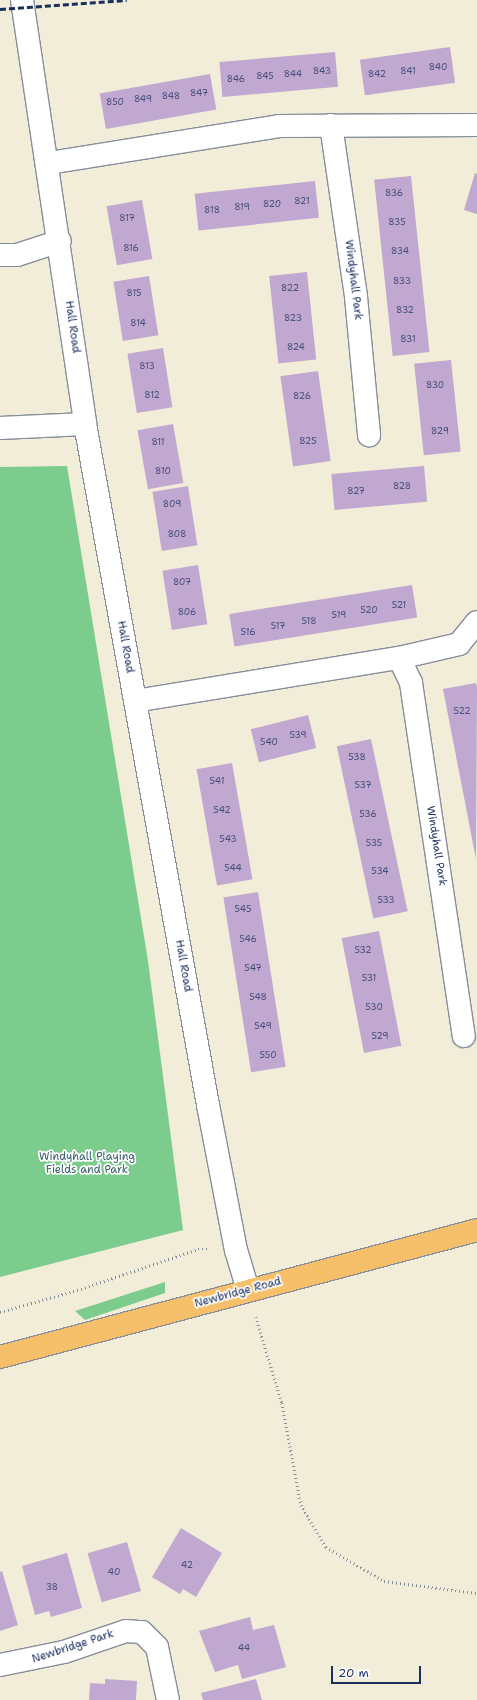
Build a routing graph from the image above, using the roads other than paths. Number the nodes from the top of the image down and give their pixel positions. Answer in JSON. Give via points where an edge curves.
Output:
{"nodes":[{"id":1,"x":22,"y":0,"type":"edge"},
{"id":2,"x":331,"y":125,"type":"junction"},
{"id":3,"x":477,"y":125,"type":"edge"},
{"id":4,"x":49,"y":163,"type":"junction"},
{"id":5,"x":60,"y":241,"type":"junction"},
{"id":6,"x":0,"y":255,"type":"edge"},
{"id":7,"x":85,"y":424,"type":"junction"},
{"id":8,"x":0,"y":428,"type":"edge"},
{"id":9,"x":369,"y":435,"type":"dead end"},
{"id":10,"x":477,"y":622,"type":"edge"},
{"id":11,"x":399,"y":658,"type":"junction"},
{"id":12,"x":134,"y":701,"type":"junction"},
{"id":13,"x":464,"y":1036,"type":"dead end"},
{"id":14,"x":477,"y":1230,"type":"edge"},
{"id":15,"x":248,"y":1290,"type":"junction"},
{"id":16,"x":0,"y":1357,"type":"edge"},
{"id":17,"x":0,"y":1665,"type":"edge"},
{"id":18,"x":168,"y":1700,"type":"edge"}],
"edges":[{"from":1,"to":4,"type":"street","name":"Hall Road"},
{"from":2,"to":3,"type":"street"},
{"from":2,"to":4,"type":"street","via":[[279,126]]},
{"from":2,"to":9,"type":"street","name":"Windyhall Park","via":[[356,297]]},
{"from":4,"to":5,"type":"street","name":"Hall Road"},
{"from":5,"to":6,"type":"street","via":[[18,255]]},
{"from":5,"to":7,"type":"street","name":"Hall Road"},
{"from":7,"to":8,"type":"street"},
{"from":7,"to":12,"type":"street","name":"Hall Road"},
{"from":10,"to":11,"type":"street","via":[[459,644]]},
{"from":11,"to":12,"type":"street"},
{"from":11,"to":13,"type":"street","name":"Windyhall Park","via":[[411,683]]},
{"from":12,"to":15,"type":"street","name":"Hall Road","via":[[236,1250]]},
{"from":14,"to":15,"type":"highway","name":"Newbridge Road"},
{"from":15,"to":16,"type":"highway","name":"Newbridge Road"},
{"from":17,"to":18,"type":"street","name":"Newbridge Park","via":[[64,1652],[126,1631],[142,1632],[159,1654]]}]}
